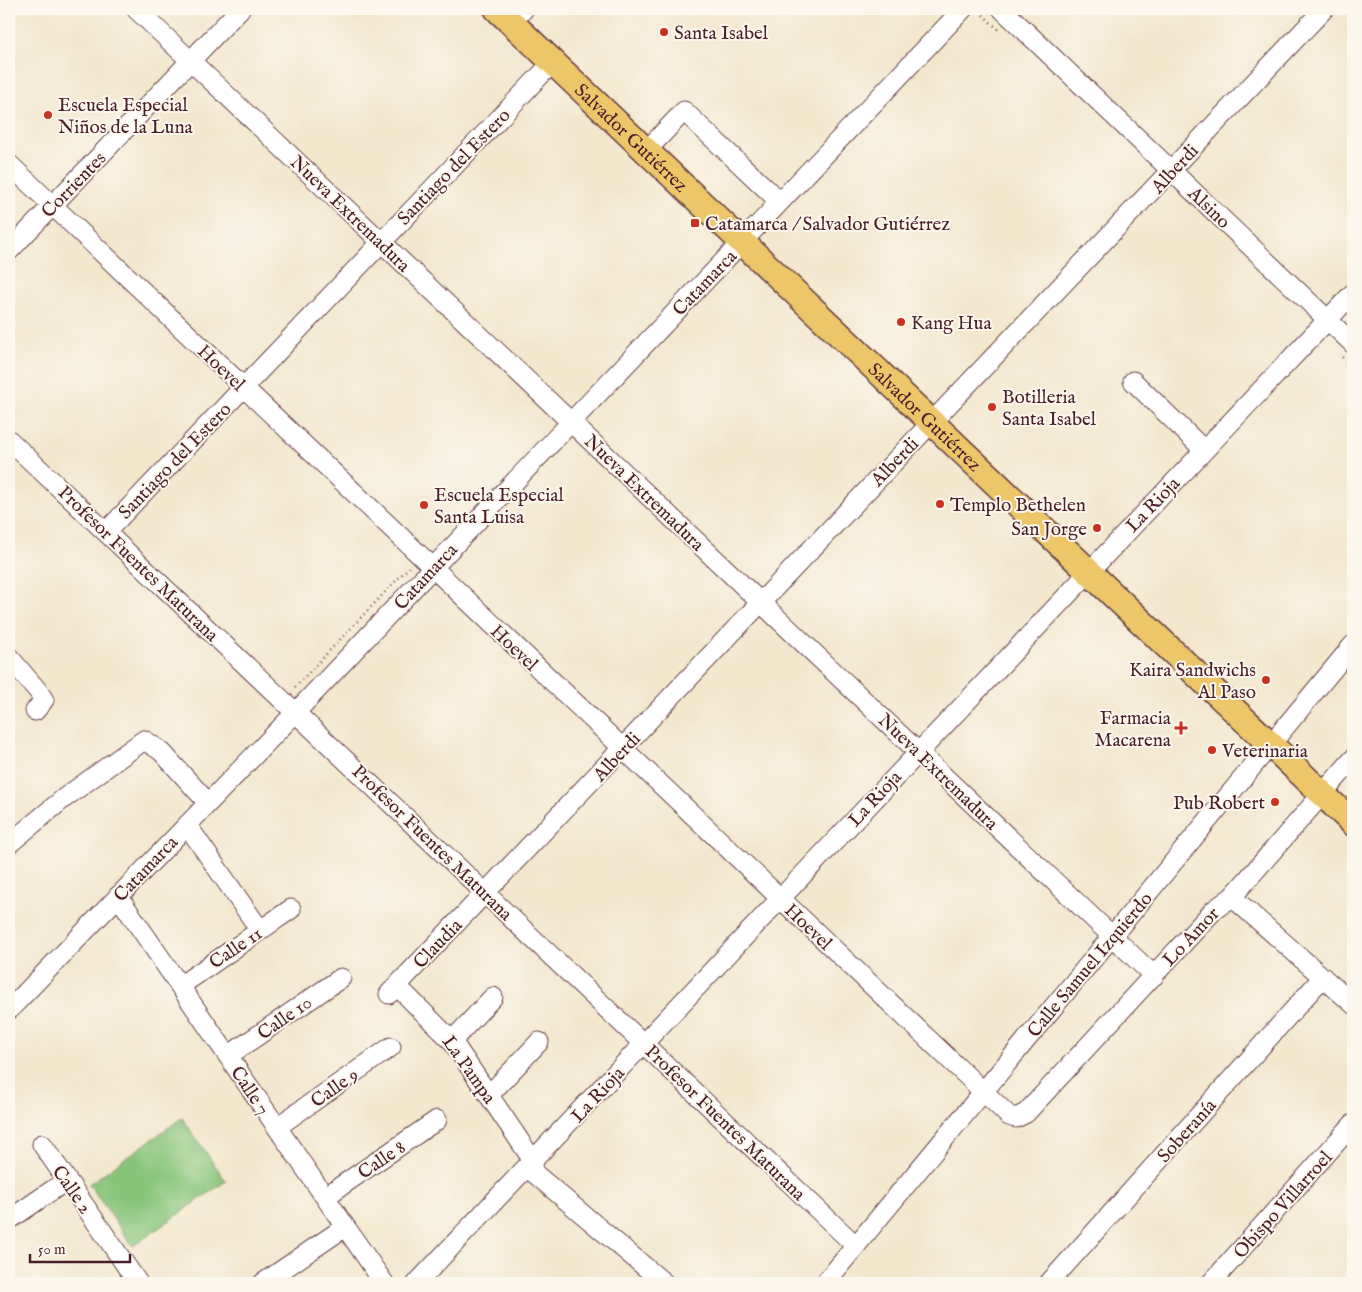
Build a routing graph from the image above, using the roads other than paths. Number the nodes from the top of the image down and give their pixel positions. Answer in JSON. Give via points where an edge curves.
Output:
{"nodes":[{"id":1,"x":136,"y":9,"type":"edge"},
{"id":2,"x":240,"y":9,"type":"edge"},
{"id":3,"x":963,"y":9,"type":"edge"},
{"id":4,"x":1002,"y":9,"type":"edge"},
{"id":5,"x":1324,"y":9,"type":"edge"},
{"id":6,"x":510,"y":13,"type":"edge"},
{"id":7,"x":191,"y":60,"type":"junction"},
{"id":8,"x":553,"y":62,"type":"junction"},
{"id":9,"x":646,"y":151,"type":"junction"},
{"id":10,"x":9,"y":164,"type":"edge"},
{"id":11,"x":1171,"y":171,"type":"junction"},
{"id":12,"x":780,"y":202,"type":"junction"},
{"id":13,"x":52,"y":206,"type":"junction"},
{"id":14,"x":382,"y":242,"type":"junction"},
{"id":15,"x":742,"y":242,"type":"junction"},
{"id":16,"x":9,"y":251,"type":"edge"},
{"id":17,"x":1353,"y":293,"type":"edge"},
{"id":18,"x":1328,"y":320,"type":"junction"},
{"id":19,"x":1353,"y":344,"type":"edge"},
{"id":20,"x":1133,"y":381,"type":"dead end"},
{"id":21,"x":243,"y":387,"type":"junction"},
{"id":22,"x":571,"y":422,"type":"junction"},
{"id":23,"x":931,"y":422,"type":"junction"},
{"id":24,"x":9,"y":440,"type":"edge"},
{"id":25,"x":1204,"y":450,"type":"junction"},
{"id":26,"x":106,"y":532,"type":"junction"},
{"id":27,"x":433,"y":568,"type":"junction"},
{"id":28,"x":1088,"y":571,"type":"junction"},
{"id":29,"x":760,"y":602,"type":"junction"},
{"id":30,"x":1353,"y":645,"type":"edge"},
{"id":31,"x":9,"y":657,"type":"edge"},
{"id":32,"x":16,"y":679,"type":"edge"},
{"id":33,"x":35,"y":711,"type":"dead end"},
{"id":34,"x":296,"y":712,"type":"junction"},
{"id":35,"x":1270,"y":745,"type":"junction"},
{"id":36,"x":622,"y":749,"type":"junction"},
{"id":37,"x":918,"y":752,"type":"junction"},
{"id":38,"x":1353,"y":760,"type":"edge"},
{"id":39,"x":1322,"y":796,"type":"junction"},
{"id":40,"x":208,"y":803,"type":"junction"},
{"id":41,"x":1353,"y":824,"type":"edge"},
{"id":42,"x":187,"y":825,"type":"junction"},
{"id":43,"x":9,"y":844,"type":"edge"},
{"id":44,"x":486,"y":893,"type":"junction"},
{"id":45,"x":118,"y":896,"type":"junction"},
{"id":46,"x":1232,"y":897,"type":"junction"},
{"id":47,"x":780,"y":898,"type":"junction"},
{"id":48,"x":291,"y":909,"type":"dead end"},
{"id":49,"x":260,"y":930,"type":"junction"},
{"id":50,"x":1112,"y":936,"type":"junction"},
{"id":51,"x":1154,"y":976,"type":"junction"},
{"id":52,"x":1323,"y":977,"type":"junction"},
{"id":53,"x":341,"y":978,"type":"dead end"},
{"id":54,"x":180,"y":986,"type":"junction"},
{"id":55,"x":393,"y":990,"type":"joint"},
{"id":56,"x":493,"y":997,"type":"dead end"},
{"id":57,"x":1353,"y":1004,"type":"edge"},
{"id":58,"x":9,"y":1010,"type":"edge"},
{"id":59,"x":452,"y":1041,"type":"junction"},
{"id":60,"x":538,"y":1042,"type":"dead end"},
{"id":61,"x":644,"y":1044,"type":"junction"},
{"id":62,"x":391,"y":1047,"type":"dead end"},
{"id":63,"x":228,"y":1056,"type":"junction"},
{"id":64,"x":983,"y":1092,"type":"junction"},
{"id":65,"x":489,"y":1095,"type":"junction"},
{"id":66,"x":1026,"y":1113,"type":"joint"},
{"id":67,"x":437,"y":1120,"type":"dead end"},
{"id":68,"x":1353,"y":1124,"type":"edge"},
{"id":69,"x":277,"y":1127,"type":"junction"},
{"id":70,"x":42,"y":1144,"type":"dead end"},
{"id":71,"x":531,"y":1165,"type":"junction"},
{"id":72,"x":66,"y":1180,"type":"junction"},
{"id":73,"x":325,"y":1197,"type":"junction"},
{"id":74,"x":9,"y":1220,"type":"edge"},
{"id":75,"x":345,"y":1227,"type":"junction"},
{"id":76,"x":856,"y":1246,"type":"junction"},
{"id":77,"x":138,"y":1283,"type":"edge"},
{"id":78,"x":263,"y":1283,"type":"edge"},
{"id":79,"x":384,"y":1283,"type":"edge"},
{"id":80,"x":417,"y":1283,"type":"edge"},
{"id":81,"x":664,"y":1283,"type":"edge"},
{"id":82,"x":825,"y":1283,"type":"edge"},
{"id":83,"x":1049,"y":1283,"type":"edge"},
{"id":84,"x":1211,"y":1283,"type":"edge"}],
"edges":[{"from":1,"to":7,"type":"street","name":"Nueva Extremadura"},
{"from":2,"to":7,"type":"street","name":"Corrientes"},
{"from":3,"to":12,"type":"street","name":"Catamarca"},
{"from":4,"to":11,"type":"street","name":"Alsino"},
{"from":5,"to":11,"type":"street","name":"Alberdi"},
{"from":6,"to":8,"type":"main road","name":"Salvador Gutiérrez"},
{"from":7,"to":13,"type":"street","name":"Corrientes"},
{"from":7,"to":14,"type":"street","name":"Nueva Extremadura"},
{"from":8,"to":9,"type":"main road","name":"Salvador Gutiérrez"},
{"from":8,"to":14,"type":"street","name":"Santiago del Estero"},
{"from":9,"to":12,"type":"street","via":[[684,111]]},
{"from":9,"to":15,"type":"main road","name":"Salvador Gutiérrez"},
{"from":10,"to":13,"type":"street","name":"Hoevel"},
{"from":11,"to":18,"type":"street","name":"Alsino"},
{"from":11,"to":23,"type":"street","name":"Alberdi"},
{"from":12,"to":15,"type":"street","name":"Catamarca"},
{"from":13,"to":16,"type":"street","name":"Corrientes"},
{"from":13,"to":21,"type":"street","name":"Hoevel"},
{"from":14,"to":21,"type":"street","name":"Santiago del Estero"},
{"from":14,"to":22,"type":"street","name":"Nueva Extremadura"},
{"from":15,"to":22,"type":"street","name":"Catamarca"},
{"from":15,"to":23,"type":"main road","name":"Salvador Gutiérrez"},
{"from":17,"to":18,"type":"street","name":"La Rioja"},
{"from":18,"to":19,"type":"street","name":"Alsino"},
{"from":18,"to":25,"type":"street","name":"La Rioja"},
{"from":20,"to":25,"type":"street"},
{"from":21,"to":26,"type":"street","name":"Santiago del Estero"},
{"from":21,"to":27,"type":"street","name":"Hoevel"},
{"from":22,"to":27,"type":"street","name":"Catamarca"},
{"from":22,"to":29,"type":"street","name":"Nueva Extremadura"},
{"from":23,"to":28,"type":"main road","name":"Salvador Gutiérrez"},
{"from":23,"to":29,"type":"street","name":"Alberdi"},
{"from":24,"to":26,"type":"street","name":"Profesor Fuentes Maturana"},
{"from":25,"to":28,"type":"street","name":"La Rioja"},
{"from":26,"to":34,"type":"street","name":"Profesor Fuentes Maturana"},
{"from":27,"to":34,"type":"street","name":"Catamarca"},
{"from":27,"to":36,"type":"street","name":"Hoevel"},
{"from":28,"to":35,"type":"main road","name":"Salvador Gutiérrez"},
{"from":28,"to":37,"type":"street","name":"La Rioja"},
{"from":29,"to":36,"type":"street","name":"Alberdi"},
{"from":29,"to":37,"type":"street","name":"Nueva Extremadura"},
{"from":30,"to":35,"type":"street","name":"Calle Samuel Izquierdo"},
{"from":31,"to":32,"type":"street"},
{"from":32,"to":33,"type":"street","via":[[44,700]]},
{"from":34,"to":40,"type":"street","name":"Catamarca"},
{"from":34,"to":44,"type":"street","name":"Profesor Fuentes Maturana"},
{"from":35,"to":39,"type":"main road","name":"Salvador Gutiérrez"},
{"from":35,"to":50,"type":"street","name":"Calle Samuel Izquierdo"},
{"from":36,"to":44,"type":"street","name":"Alberdi"},
{"from":36,"to":47,"type":"street","name":"Hoevel"},
{"from":37,"to":47,"type":"street","name":"La Rioja"},
{"from":37,"to":50,"type":"street","name":"Nueva Extremadura"},
{"from":38,"to":39,"type":"street","name":"Lo Amor"},
{"from":39,"to":41,"type":"main road","name":"Salvador Gutiérrez"},
{"from":39,"to":46,"type":"street","name":"Lo Amor"},
{"from":40,"to":42,"type":"street","name":"Catamarca"},
{"from":40,"to":43,"type":"street","via":[[161,750],[144,740],[63,799]]},
{"from":42,"to":45,"type":"street","name":"Catamarca"},
{"from":42,"to":49,"type":"street"},
{"from":44,"to":55,"type":"street","name":"Claudia"},
{"from":44,"to":61,"type":"street","name":"Profesor Fuentes Maturana"},
{"from":45,"to":54,"type":"street","name":"Calle 7"},
{"from":45,"to":58,"type":"street","name":"Catamarca"},
{"from":46,"to":51,"type":"street","name":"Lo Amor","via":[[1219,905]]},
{"from":46,"to":52,"type":"street"},
{"from":47,"to":61,"type":"street","name":"La Rioja"},
{"from":47,"to":64,"type":"street","name":"Hoevel"},
{"from":48,"to":49,"type":"street","name":"Calle 11"},
{"from":49,"to":54,"type":"street","name":"Calle 11"},
{"from":50,"to":51,"type":"street","name":"Nueva Extremadura"},
{"from":50,"to":64,"type":"street","name":"Calle Samuel Izquierdo"},
{"from":51,"to":66,"type":"street","name":"Lo Amor"},
{"from":52,"to":57,"type":"street"},
{"from":52,"to":83,"type":"street","name":"Soberanía"},
{"from":53,"to":63,"type":"street","name":"Calle 10"},
{"from":54,"to":63,"type":"street","name":"Calle 7"},
{"from":55,"to":59,"type":"street","name":"La Pampa"},
{"from":56,"to":59,"type":"street"},
{"from":59,"to":65,"type":"street","name":"La Pampa"},
{"from":60,"to":65,"type":"street"},
{"from":61,"to":71,"type":"street","name":"La Rioja"},
{"from":61,"to":76,"type":"street","name":"Profesor Fuentes Maturana"},
{"from":62,"to":69,"type":"street","name":"Calle 9"},
{"from":63,"to":69,"type":"street","name":"Calle 7"},
{"from":64,"to":66,"type":"street","name":"Hoevel","via":[[1009,1116],[1016,1118]]},
{"from":64,"to":76,"type":"street","name":"Calle Samuel Izquierdo"},
{"from":65,"to":71,"type":"street","name":"La Pampa"},
{"from":67,"to":73,"type":"street","name":"Calle 8"},
{"from":68,"to":84,"type":"street","name":"Obispo Villarroel"},
{"from":69,"to":73,"type":"street","name":"Calle 7"},
{"from":70,"to":72,"type":"street","name":"Calle 2"},
{"from":71,"to":80,"type":"street","name":"La Rioja"},
{"from":71,"to":81,"type":"street","name":"La Pampa"},
{"from":72,"to":74,"type":"street"},
{"from":72,"to":77,"type":"street","name":"Calle 2"},
{"from":73,"to":75,"type":"street","name":"Calle 7"},
{"from":75,"to":78,"type":"street"},
{"from":75,"to":79,"type":"street","name":"Calle 7"},
{"from":76,"to":82,"type":"street","name":"Calle Samuel Izquierdo"}]}
